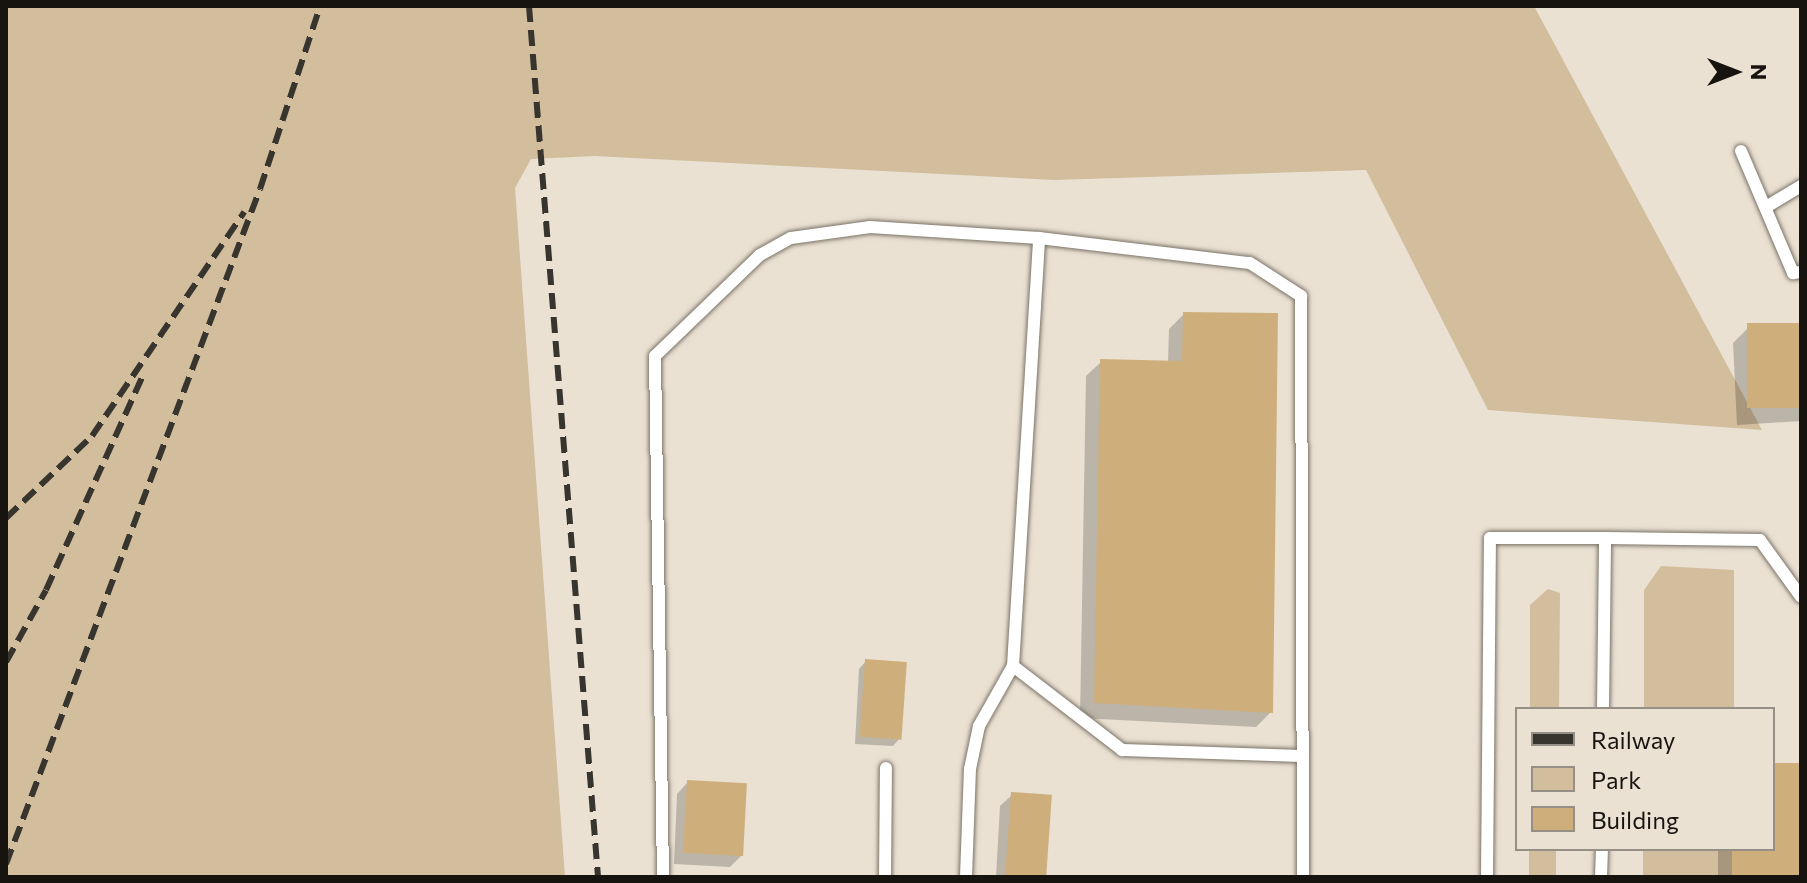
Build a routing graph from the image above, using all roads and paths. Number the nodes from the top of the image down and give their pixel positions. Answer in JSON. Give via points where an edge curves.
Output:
{"nodes":[{"id":1,"x":1741,"y":151,"type":"dead end"},
{"id":2,"x":1801,"y":186,"type":"edge"},
{"id":3,"x":1766,"y":207,"type":"junction"},
{"id":4,"x":1039,"y":238,"type":"junction"},
{"id":5,"x":1801,"y":272,"type":"edge"},
{"id":6,"x":1605,"y":538,"type":"junction"},
{"id":7,"x":1801,"y":597,"type":"edge"},
{"id":8,"x":1013,"y":666,"type":"junction"},
{"id":9,"x":1603,"y":707,"type":"edge"},
{"id":10,"x":1303,"y":756,"type":"junction"},
{"id":11,"x":886,"y":768,"type":"dead end"},
{"id":12,"x":1602,"y":851,"type":"edge"},
{"id":13,"x":663,"y":877,"type":"edge"},
{"id":14,"x":885,"y":877,"type":"edge"},
{"id":15,"x":966,"y":877,"type":"edge"},
{"id":16,"x":1303,"y":877,"type":"edge"},
{"id":17,"x":1487,"y":877,"type":"edge"},
{"id":18,"x":1601,"y":877,"type":"edge"}],
"edges":[{"from":1,"to":3,"type":"lane"},
{"from":2,"to":3,"type":"lane"},
{"from":3,"to":5,"type":"lane","via":[[1793,273]]},
{"from":4,"to":8,"type":"lane"},
{"from":4,"to":10,"type":"lane","via":[[1250,263],[1301,296]]},
{"from":4,"to":13,"type":"lane","via":[[870,227],[791,238],[760,255],[655,356]]},
{"from":6,"to":7,"type":"lane","via":[[1760,540]]},
{"from":6,"to":9,"type":"lane"},
{"from":6,"to":17,"type":"lane","via":[[1490,538]]},
{"from":8,"to":10,"type":"lane","via":[[1122,750]]},
{"from":8,"to":15,"type":"lane","via":[[979,726],[970,769]]},
{"from":10,"to":16,"type":"lane"},
{"from":11,"to":14,"type":"lane"},
{"from":12,"to":18,"type":"lane"}]}
